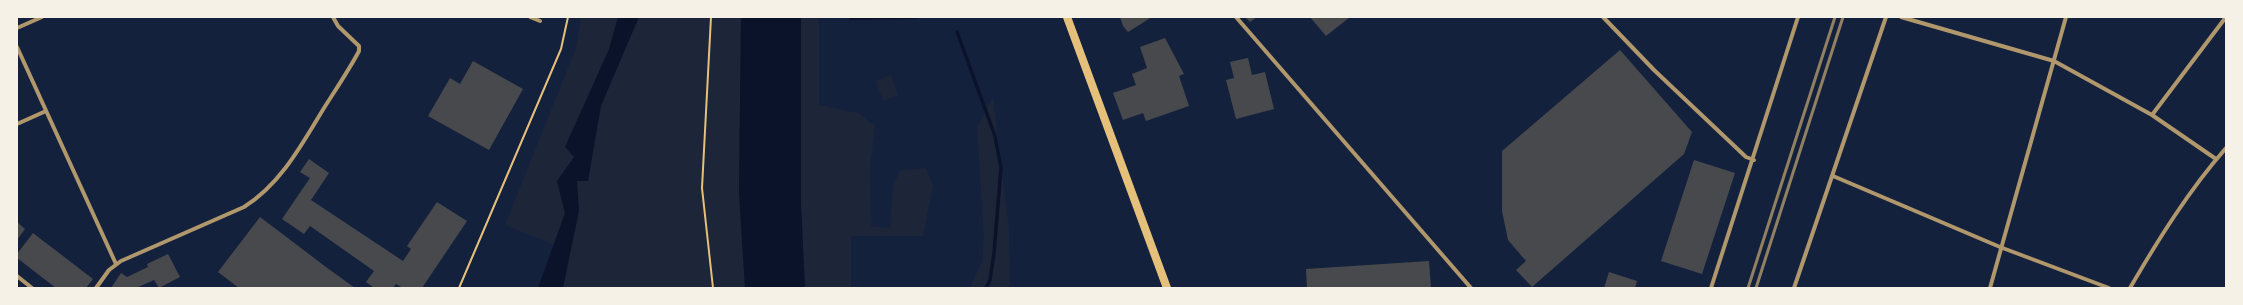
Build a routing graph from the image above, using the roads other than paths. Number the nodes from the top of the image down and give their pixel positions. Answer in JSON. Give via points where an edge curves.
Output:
{"nodes":[{"id":1,"x":42,"y":17,"type":"edge"},
{"id":2,"x":333,"y":17,"type":"edge"},
{"id":3,"x":530,"y":17,"type":"edge"},
{"id":4,"x":1067,"y":17,"type":"edge"},
{"id":5,"x":1236,"y":17,"type":"edge"},
{"id":6,"x":1603,"y":17,"type":"edge"},
{"id":7,"x":1798,"y":17,"type":"edge"},
{"id":8,"x":1886,"y":17,"type":"edge"},
{"id":9,"x":1901,"y":17,"type":"edge"},
{"id":10,"x":2066,"y":17,"type":"edge"},
{"id":11,"x":2226,"y":17,"type":"edge"},
{"id":12,"x":540,"y":21,"type":"dead end"},
{"id":13,"x":17,"y":28,"type":"edge"},
{"id":14,"x":17,"y":46,"type":"edge"},
{"id":15,"x":2054,"y":61,"type":"junction"},
{"id":16,"x":46,"y":111,"type":"junction"},
{"id":17,"x":2152,"y":115,"type":"junction"},
{"id":18,"x":17,"y":124,"type":"edge"},
{"id":19,"x":2226,"y":148,"type":"edge"},
{"id":20,"x":2216,"y":159,"type":"junction"},
{"id":21,"x":1754,"y":160,"type":"junction"},
{"id":22,"x":1833,"y":176,"type":"junction"},
{"id":23,"x":2000,"y":247,"type":"junction"},
{"id":24,"x":116,"y":264,"type":"junction"},
{"id":25,"x":17,"y":276,"type":"edge"},
{"id":26,"x":32,"y":288,"type":"edge"},
{"id":27,"x":96,"y":288,"type":"edge"},
{"id":28,"x":1167,"y":288,"type":"edge"},
{"id":29,"x":1471,"y":288,"type":"edge"},
{"id":30,"x":1711,"y":288,"type":"edge"},
{"id":31,"x":1794,"y":288,"type":"edge"},
{"id":32,"x":1990,"y":288,"type":"edge"},
{"id":33,"x":2109,"y":288,"type":"edge"},
{"id":34,"x":2130,"y":288,"type":"edge"}],
"edges":[{"from":1,"to":13,"type":"street"},
{"from":2,"to":24,"type":"street","via":[[338,26],[359,46],[359,50],[301,146],[278,178],[262,195],[244,207]]},
{"from":3,"to":12,"type":"street"},
{"from":4,"to":28,"type":"main road"},
{"from":5,"to":29,"type":"street"},
{"from":6,"to":21,"type":"street","via":[[1654,70],[1746,156]]},
{"from":7,"to":21,"type":"street"},
{"from":8,"to":22,"type":"street"},
{"from":9,"to":15,"type":"street"},
{"from":10,"to":15,"type":"street"},
{"from":11,"to":17,"type":"street"},
{"from":14,"to":16,"type":"street"},
{"from":15,"to":17,"type":"street"},
{"from":15,"to":23,"type":"street"},
{"from":16,"to":18,"type":"street"},
{"from":16,"to":24,"type":"street"},
{"from":17,"to":20,"type":"street"},
{"from":19,"to":20,"type":"street"},
{"from":20,"to":34,"type":"street","via":[[2151,252]]},
{"from":21,"to":30,"type":"street"},
{"from":22,"to":23,"type":"street"},
{"from":22,"to":31,"type":"street"},
{"from":23,"to":32,"type":"street"},
{"from":23,"to":33,"type":"street"},
{"from":24,"to":27,"type":"street"},
{"from":25,"to":26,"type":"street"}]}
